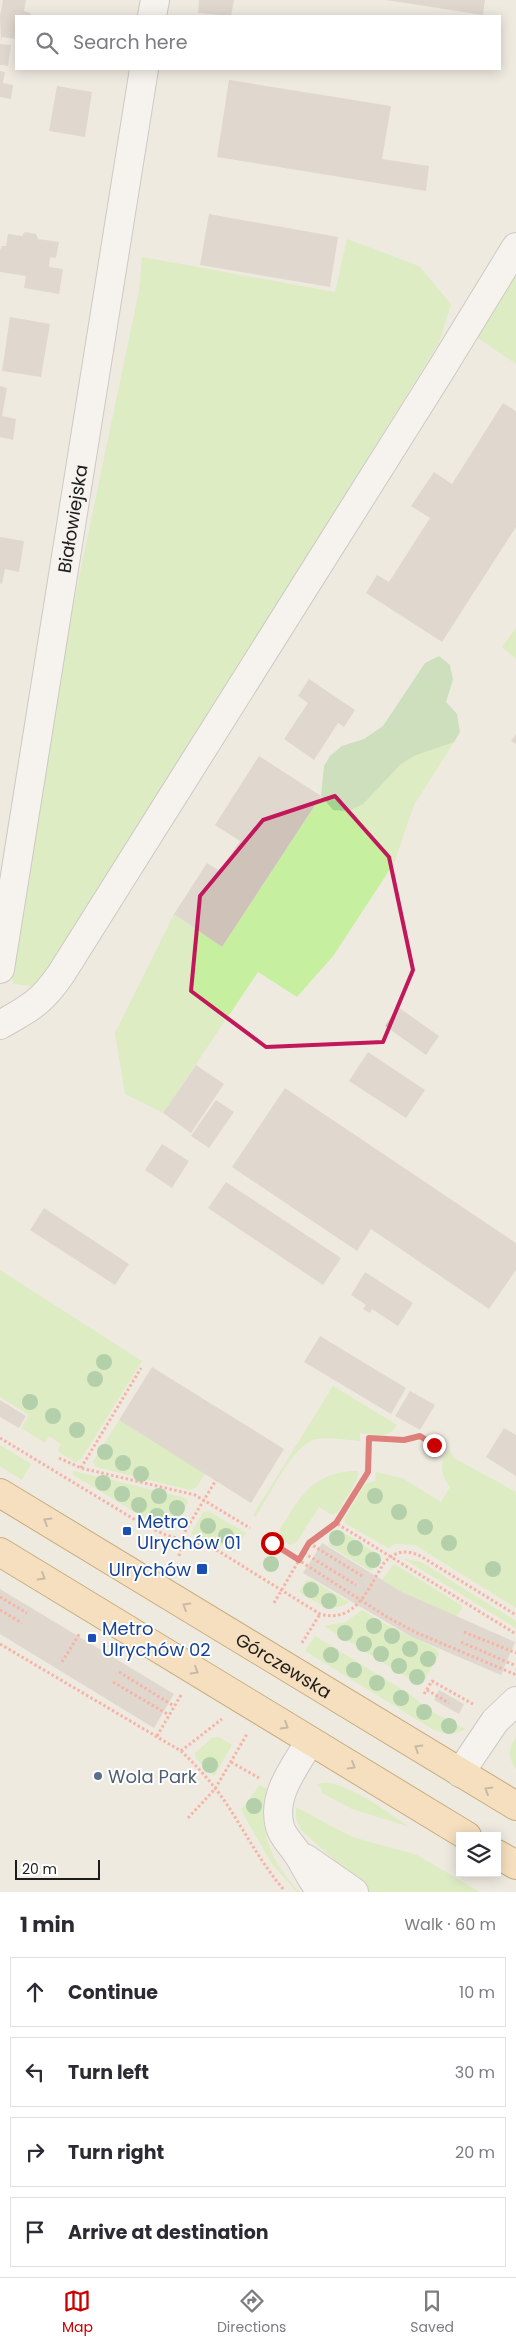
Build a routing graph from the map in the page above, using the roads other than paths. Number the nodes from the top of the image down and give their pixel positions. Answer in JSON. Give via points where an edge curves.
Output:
{"nodes":[{"id":1,"x":155,"y":0,"type":"edge"},
{"id":2,"x":152,"y":15,"type":"edge"},
{"id":3,"x":144,"y":70,"type":"edge"},
{"id":4,"x":516,"y":247,"type":"edge"},
{"id":5,"x":0,"y":969,"type":"edge"},
{"id":6,"x":0,"y":1025,"type":"edge"},
{"id":7,"x":0,"y":1493,"type":"edge"},
{"id":8,"x":0,"y":1552,"type":"edge"},
{"id":9,"x":516,"y":1701,"type":"edge"},
{"id":10,"x":310,"y":1741,"type":"junction"},
{"id":11,"x":460,"y":1773,"type":"junction"},
{"id":12,"x":516,"y":1806,"type":"edge"},
{"id":13,"x":460,"y":1832,"type":"edge"},
{"id":14,"x":297,"y":1853,"type":"junction"},
{"id":15,"x":501,"y":1856,"type":"edge"},
{"id":16,"x":516,"y":1865,"type":"edge"},
{"id":17,"x":322,"y":1892,"type":"edge"},
{"id":18,"x":354,"y":1892,"type":"edge"}],
"edges":[{"from":1,"to":2,"type":"street"},
{"from":3,"to":5,"type":"street","name":"Białowiejska"},
{"from":4,"to":6,"type":"street","via":[[61,974],[46,996]]},
{"from":11,"to":7,"type":"main road","name":"Górczewska","one_way":true},
{"from":8,"to":10,"type":"main road","one_way":true},
{"from":9,"to":11,"type":"street","via":[[495,1722]]},
{"from":10,"to":13,"type":"main road","one_way":true},
{"from":10,"to":14,"type":"street","via":[[281,1791],[278,1803],[280,1828]]},
{"from":12,"to":11,"type":"main road","name":"Górczewska","one_way":true},
{"from":14,"to":17,"type":"street"},
{"from":14,"to":18,"type":"street"},
{"from":15,"to":16,"type":"main road"}]}
